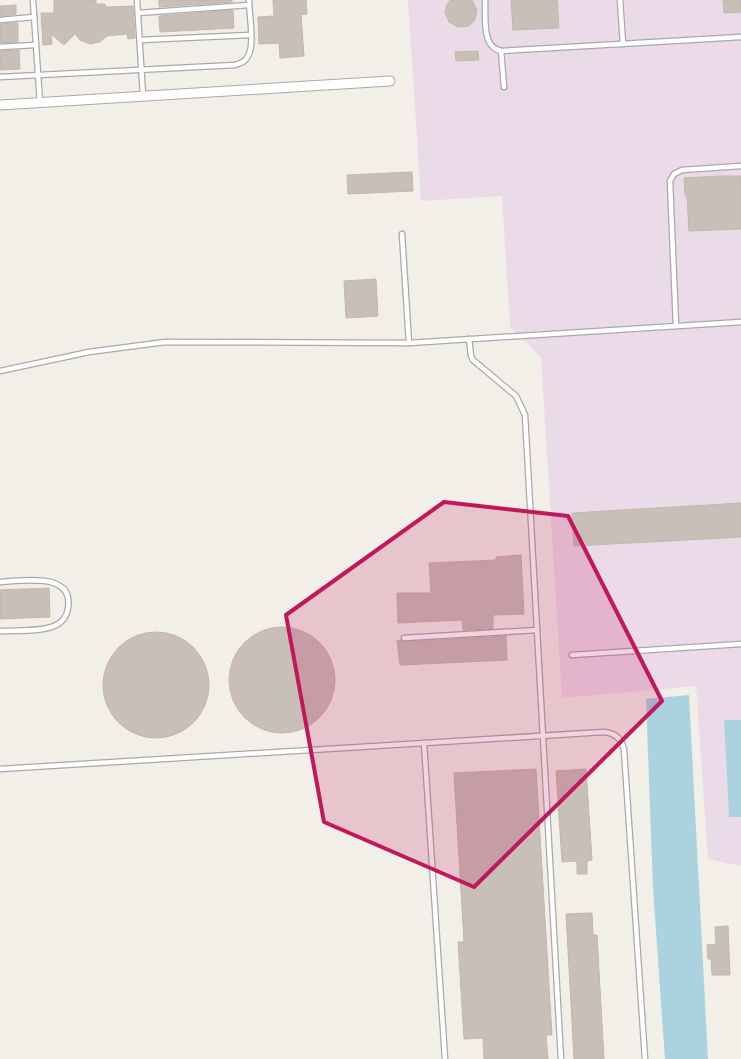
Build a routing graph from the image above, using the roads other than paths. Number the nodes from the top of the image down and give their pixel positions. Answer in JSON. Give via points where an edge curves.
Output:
{"nodes":[{"id":1,"x":33,"y":0,"type":"edge"},
{"id":2,"x":137,"y":0,"type":"edge"},
{"id":3,"x":485,"y":0,"type":"edge"},
{"id":4,"x":620,"y":0,"type":"edge"},
{"id":5,"x":249,"y":2,"type":"edge"},
{"id":6,"x":138,"y":13,"type":"junction"},
{"id":7,"x":34,"y":17,"type":"junction"},
{"id":8,"x":0,"y":20,"type":"edge"},
{"id":9,"x":250,"y":35,"type":"junction"},
{"id":10,"x":741,"y":37,"type":"edge"},
{"id":11,"x":140,"y":40,"type":"junction"},
{"id":12,"x":623,"y":44,"type":"junction"},
{"id":13,"x":35,"y":45,"type":"junction"},
{"id":14,"x":0,"y":47,"type":"edge"},
{"id":15,"x":501,"y":51,"type":"junction"},
{"id":16,"x":142,"y":69,"type":"junction"},
{"id":17,"x":37,"y":75,"type":"junction"},
{"id":18,"x":0,"y":77,"type":"edge"},
{"id":19,"x":390,"y":81,"type":"dead end"},
{"id":20,"x":504,"y":87,"type":"dead end"},
{"id":21,"x":143,"y":97,"type":"junction"},
{"id":22,"x":40,"y":103,"type":"junction"},
{"id":23,"x":0,"y":105,"type":"edge"},
{"id":24,"x":741,"y":166,"type":"edge"},
{"id":25,"x":402,"y":234,"type":"dead end"},
{"id":26,"x":741,"y":322,"type":"edge"},
{"id":27,"x":676,"y":326,"type":"junction"},
{"id":28,"x":469,"y":339,"type":"junction"},
{"id":29,"x":408,"y":343,"type":"junction"},
{"id":30,"x":0,"y":371,"type":"edge"},
{"id":31,"x":0,"y":582,"type":"edge"},
{"id":32,"x":537,"y":630,"type":"junction"},
{"id":33,"x":0,"y":631,"type":"edge"},
{"id":34,"x":404,"y":638,"type":"dead end"},
{"id":35,"x":741,"y":644,"type":"edge"},
{"id":36,"x":572,"y":655,"type":"dead end"},
{"id":37,"x":543,"y":736,"type":"junction"},
{"id":38,"x":424,"y":743,"type":"junction"},
{"id":39,"x":0,"y":769,"type":"edge"},
{"id":40,"x":445,"y":1059,"type":"edge"},
{"id":41,"x":561,"y":1059,"type":"edge"},
{"id":42,"x":645,"y":1059,"type":"edge"}],
"edges":[{"from":1,"to":7,"type":"lane"},
{"from":2,"to":6,"type":"lane"},
{"from":3,"to":15,"type":"lane","via":[[488,42]]},
{"from":4,"to":12,"type":"lane"},
{"from":5,"to":6,"type":"lane"},
{"from":5,"to":9,"type":"lane"},
{"from":6,"to":11,"type":"lane"},
{"from":7,"to":8,"type":"lane"},
{"from":7,"to":13,"type":"lane"},
{"from":9,"to":11,"type":"lane"},
{"from":9,"to":16,"type":"lane","via":[[248,56],[244,62],[235,65]]},
{"from":10,"to":12,"type":"lane"},
{"from":11,"to":16,"type":"lane"},
{"from":12,"to":15,"type":"lane"},
{"from":13,"to":14,"type":"lane"},
{"from":13,"to":17,"type":"lane"},
{"from":15,"to":20,"type":"lane"},
{"from":16,"to":17,"type":"lane"},
{"from":16,"to":21,"type":"lane"},
{"from":17,"to":18,"type":"lane"},
{"from":17,"to":22,"type":"lane"},
{"from":19,"to":21,"type":"street"},
{"from":21,"to":22,"type":"street"},
{"from":22,"to":23,"type":"street"},
{"from":24,"to":27,"type":"lane","via":[[682,170],[670,181]]},
{"from":25,"to":29,"type":"lane"},
{"from":26,"to":27,"type":"lane"},
{"from":27,"to":28,"type":"lane"},
{"from":28,"to":29,"type":"lane"},
{"from":28,"to":32,"type":"lane","via":[[473,360],[516,396],[525,415]]},
{"from":29,"to":30,"type":"lane","via":[[165,342],[89,352]]},
{"from":31,"to":33,"type":"lane","via":[[49,580],[66,594],[68,609],[54,626]]},
{"from":32,"to":34,"type":"lane"},
{"from":32,"to":37,"type":"lane"},
{"from":35,"to":36,"type":"lane"},
{"from":37,"to":38,"type":"lane"},
{"from":37,"to":41,"type":"lane"},
{"from":37,"to":42,"type":"lane","via":[[609,733],[618,737],[623,745]]},
{"from":38,"to":39,"type":"lane"},
{"from":38,"to":40,"type":"lane"}]}
